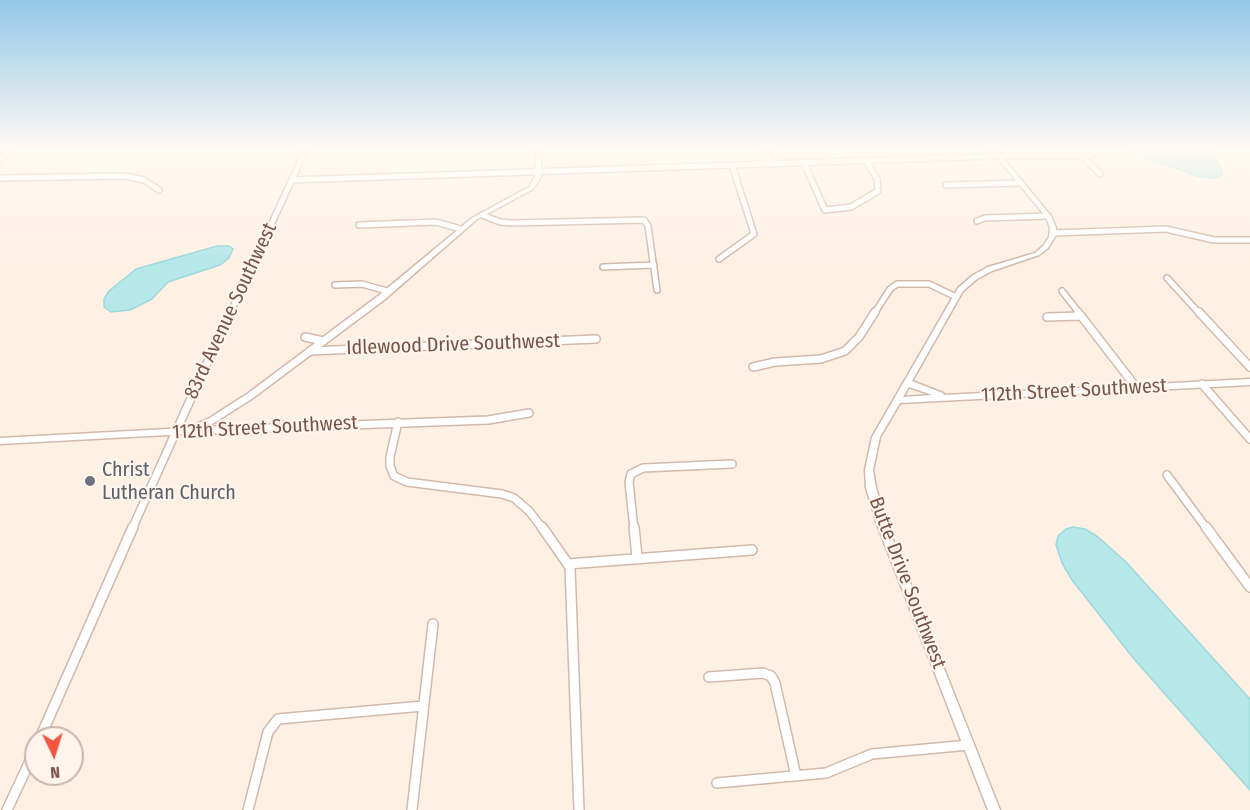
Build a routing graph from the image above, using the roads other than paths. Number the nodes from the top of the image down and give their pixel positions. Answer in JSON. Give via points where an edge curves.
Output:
{"nodes":[{"id":1,"x":154,"y":187,"type":"edge"},
{"id":2,"x":289,"y":187,"type":"edge"},
{"id":3,"x":530,"y":187,"type":"edge"},
{"id":4,"x":739,"y":187,"type":"edge"},
{"id":5,"x":815,"y":187,"type":"edge"},
{"id":6,"x":878,"y":187,"type":"edge"},
{"id":7,"x":1024,"y":187,"type":"edge"},
{"id":8,"x":159,"y":190,"type":"dead end"},
{"id":9,"x":482,"y":215,"type":"junction"},
{"id":10,"x":1048,"y":216,"type":"junction"},
{"id":11,"x":977,"y":221,"type":"dead end"},
{"id":12,"x":359,"y":225,"type":"dead end"},
{"id":13,"x":461,"y":229,"type":"junction"},
{"id":14,"x":1053,"y":233,"type":"junction"},
{"id":15,"x":1250,"y":240,"type":"edge"},
{"id":16,"x":719,"y":259,"type":"dead end"},
{"id":17,"x":654,"y":265,"type":"junction"},
{"id":18,"x":603,"y":267,"type":"dead end"},
{"id":19,"x":1167,"y":278,"type":"dead end"},
{"id":20,"x":335,"y":285,"type":"dead end"},
{"id":21,"x":657,"y":290,"type":"dead end"},
{"id":22,"x":387,"y":291,"type":"junction"},
{"id":23,"x":1062,"y":291,"type":"dead end"},
{"id":24,"x":956,"y":297,"type":"junction"},
{"id":25,"x":1080,"y":316,"type":"junction"},
{"id":26,"x":1047,"y":317,"type":"dead end"},
{"id":27,"x":305,"y":337,"type":"dead end"},
{"id":28,"x":596,"y":339,"type":"dead end"},
{"id":29,"x":322,"y":341,"type":"junction"},
{"id":30,"x":310,"y":351,"type":"junction"},
{"id":31,"x":753,"y":367,"type":"dead end"},
{"id":32,"x":1250,"y":367,"type":"edge"},
{"id":33,"x":1250,"y":382,"type":"edge"},
{"id":34,"x":908,"y":383,"type":"junction"},
{"id":35,"x":1202,"y":384,"type":"junction"},
{"id":36,"x":1136,"y":387,"type":"junction"},
{"id":37,"x":946,"y":397,"type":"junction"},
{"id":38,"x":898,"y":400,"type":"junction"},
{"id":39,"x":529,"y":413,"type":"dead end"},
{"id":40,"x":398,"y":422,"type":"junction"},
{"id":41,"x":187,"y":431,"type":"junction"},
{"id":42,"x":175,"y":432,"type":"junction"},
{"id":43,"x":1250,"y":439,"type":"edge"},
{"id":44,"x":0,"y":441,"type":"edge"},
{"id":45,"x":732,"y":464,"type":"dead end"},
{"id":46,"x":1167,"y":475,"type":"dead end"},
{"id":47,"x":752,"y":549,"type":"dead end"},
{"id":48,"x":637,"y":557,"type":"junction"},
{"id":49,"x":568,"y":564,"type":"junction"},
{"id":50,"x":1250,"y":587,"type":"edge"},
{"id":51,"x":433,"y":624,"type":"dead end"},
{"id":52,"x":709,"y":677,"type":"dead end"},
{"id":53,"x":423,"y":706,"type":"junction"},
{"id":54,"x":45,"y":726,"type":"edge"},
{"id":55,"x":969,"y":745,"type":"junction"},
{"id":56,"x":24,"y":774,"type":"edge"},
{"id":57,"x":796,"y":776,"type":"junction"},
{"id":58,"x":717,"y":783,"type":"dead end"},
{"id":59,"x":7,"y":810,"type":"edge"},
{"id":60,"x":248,"y":810,"type":"edge"},
{"id":61,"x":412,"y":810,"type":"edge"},
{"id":62,"x":579,"y":810,"type":"edge"},
{"id":63,"x":994,"y":810,"type":"edge"}],
"edges":[{"from":1,"to":8,"type":"street"},
{"from":2,"to":42,"type":"street","name":"83rd Avenue Southwest"},
{"from":3,"to":9,"type":"street"},
{"from":4,"to":16,"type":"street","via":[[754,234]]},
{"from":5,"to":6,"type":"street","via":[[825,210],[851,207],[878,191]]},
{"from":7,"to":10,"type":"street"},
{"from":9,"to":13,"type":"street"},
{"from":9,"to":17,"type":"street","via":[[513,224],[644,220]]},
{"from":10,"to":11,"type":"street"},
{"from":10,"to":14,"type":"street"},
{"from":12,"to":13,"type":"street","via":[[436,222]]},
{"from":13,"to":22,"type":"street"},
{"from":14,"to":15,"type":"street","via":[[1166,229],[1214,240]]},
{"from":14,"to":24,"type":"street","name":"Butte Drive Southwest","via":[[1042,250],[981,273]]},
{"from":17,"to":18,"type":"street"},
{"from":17,"to":21,"type":"street"},
{"from":19,"to":32,"type":"street"},
{"from":20,"to":22,"type":"street","via":[[362,284]]},
{"from":22,"to":29,"type":"street"},
{"from":23,"to":25,"type":"street"},
{"from":24,"to":31,"type":"street","via":[[929,284],[897,284],[860,337],[845,351],[821,359]]},
{"from":24,"to":34,"type":"street","name":"Butte Drive Southwest"},
{"from":25,"to":26,"type":"street"},
{"from":25,"to":36,"type":"street"},
{"from":27,"to":29,"type":"street"},
{"from":28,"to":30,"type":"street","name":"Idlewood Drive Southwest"},
{"from":29,"to":30,"type":"street"},
{"from":30,"to":41,"type":"street","via":[[225,412]]},
{"from":33,"to":35,"type":"street","name":"112th Street Southwest"},
{"from":34,"to":37,"type":"street"},
{"from":34,"to":38,"type":"street","name":"Butte Drive Southwest"},
{"from":35,"to":36,"type":"street","name":"112th Street Southwest"},
{"from":35,"to":43,"type":"street"},
{"from":36,"to":37,"type":"street","name":"112th Street Southwest"},
{"from":37,"to":38,"type":"street","name":"112th Street Southwest"},
{"from":38,"to":55,"type":"street","name":"Butte Drive Southwest","via":[[876,437],[870,462],[871,488]]},
{"from":39,"to":40,"type":"street","name":"112th Street Southwest","via":[[488,420]]},
{"from":40,"to":41,"type":"street","name":"112th Street Southwest"},
{"from":40,"to":49,"type":"street","via":[[390,457],[394,476],[407,482],[514,498],[529,511]]},
{"from":41,"to":42,"type":"street","name":"112th Street Southwest"},
{"from":42,"to":44,"type":"street","name":"112th Street Southwest"},
{"from":42,"to":54,"type":"street","name":"83rd Avenue Southwest"},
{"from":45,"to":48,"type":"street","via":[[643,468],[633,472],[629,482]]},
{"from":46,"to":50,"type":"street"},
{"from":47,"to":48,"type":"street"},
{"from":48,"to":49,"type":"street"},
{"from":49,"to":62,"type":"street"},
{"from":51,"to":53,"type":"street"},
{"from":52,"to":57,"type":"street","via":[[763,673],[773,679]]},
{"from":53,"to":60,"type":"street","via":[[278,719],[268,732]]},
{"from":53,"to":61,"type":"street"},
{"from":55,"to":57,"type":"street","via":[[872,754],[834,771]]},
{"from":55,"to":63,"type":"street","name":"Butte Drive Southwest"},
{"from":56,"to":59,"type":"street"},
{"from":57,"to":58,"type":"street"}]}
